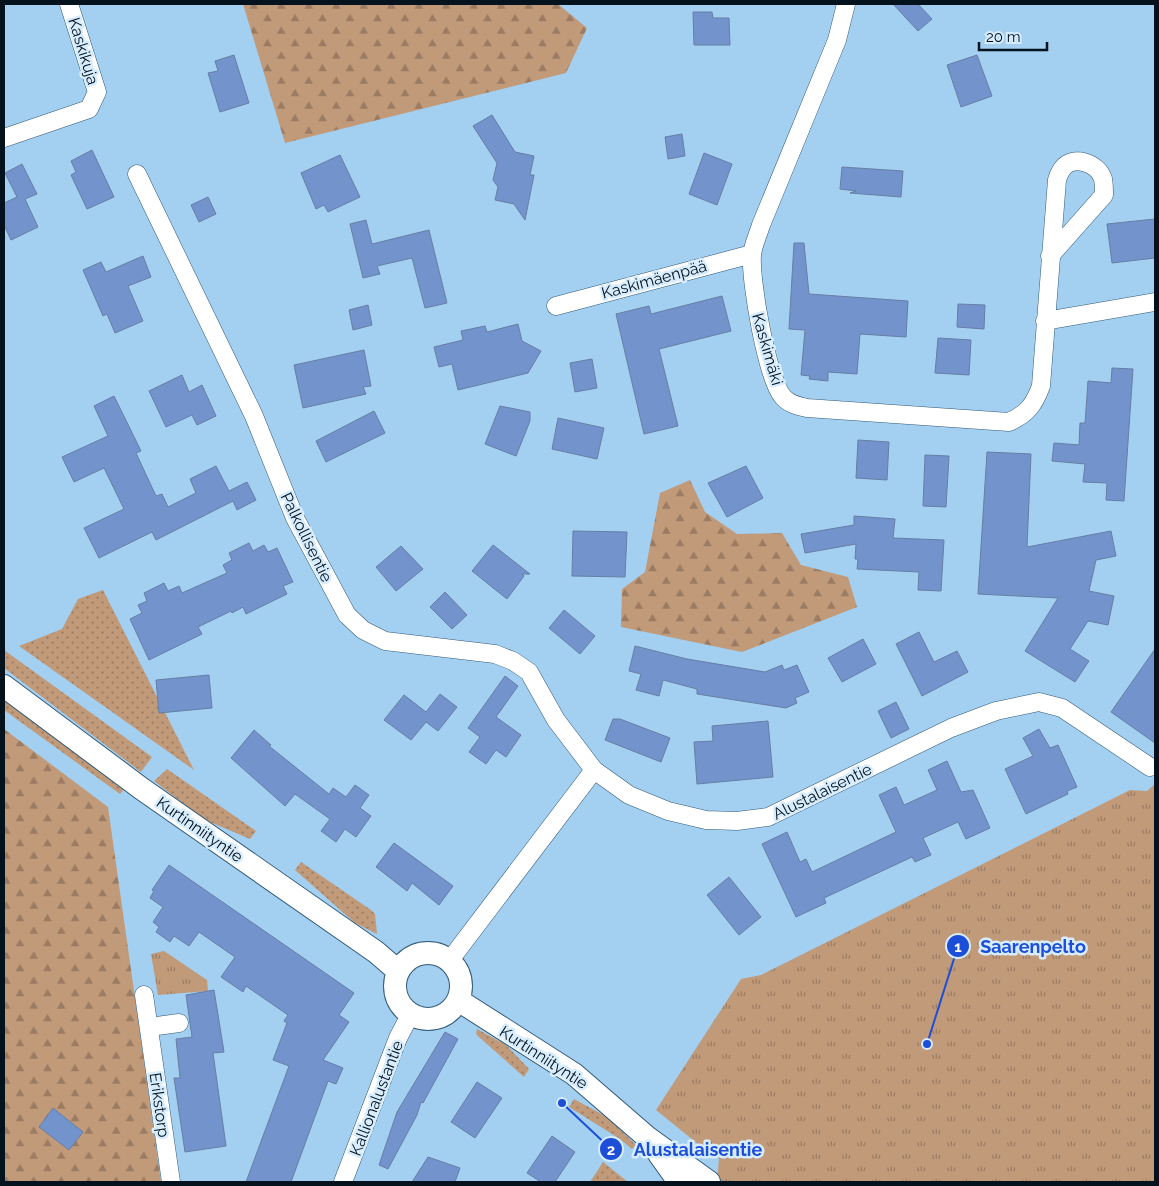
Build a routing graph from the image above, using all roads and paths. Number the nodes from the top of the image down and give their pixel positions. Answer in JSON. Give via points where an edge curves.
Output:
{"nodes":[{"id":1,"x":69,"y":4,"type":"edge"},
{"id":2,"x":846,"y":4,"type":"edge"},
{"id":3,"x":4,"y":138,"type":"edge"},
{"id":4,"x":137,"y":174,"type":"dead end"},
{"id":5,"x":752,"y":254,"type":"junction"},
{"id":6,"x":1050,"y":256,"type":"junction"},
{"id":7,"x":1155,"y":302,"type":"edge"},
{"id":8,"x":556,"y":306,"type":"dead end"},
{"id":9,"x":1045,"y":321,"type":"junction"},
{"id":10,"x":4,"y":686,"type":"edge"},
{"id":11,"x":1150,"y":768,"type":"dead end"},
{"id":12,"x":594,"y":770,"type":"junction"},
{"id":13,"x":450,"y":960,"type":"junction"},
{"id":14,"x":398,"y":971,"type":"junction"},
{"id":15,"x":144,"y":995,"type":"dead end"},
{"id":16,"x":458,"y":1000,"type":"junction"},
{"id":17,"x":410,"y":1014,"type":"junction"},
{"id":18,"x":179,"y":1023,"type":"dead end"},
{"id":19,"x":148,"y":1027,"type":"junction"},
{"id":20,"x":648,"y":1138,"type":"junction"},
{"id":21,"x":171,"y":1182,"type":"edge"},
{"id":22,"x":343,"y":1182,"type":"edge"},
{"id":23,"x":679,"y":1182,"type":"edge"},
{"id":24,"x":708,"y":1182,"type":"edge"}],
"edges":[{"from":1,"to":3,"type":"street","name":"Kaskikuja","via":[[97,92],[95,99],[89,109]]},
{"from":2,"to":5,"type":"street","name":"Kaskimäki","via":[[838,40],[760,225]]},
{"from":4,"to":12,"type":"street","name":"Palkollisentie","via":[[254,416],[295,518],[347,615],[363,630],[385,641],[494,654],[513,661],[529,672],[556,720]]},
{"from":5,"to":8,"type":"street","name":"Kaskimäenpää"},
{"from":5,"to":9,"type":"street","name":"Kaskimäki","via":[[753,294],[777,386],[782,397],[793,405],[1009,422],[1023,416],[1035,404],[1041,386]]},
{"from":6,"to":6,"type":"street","name":"Kaskimäki","via":[[1104,195],[1103,180],[1098,170],[1089,164],[1068,163],[1059,174]]},
{"from":6,"to":9,"type":"street","name":"Kaskimäki"},
{"from":7,"to":9,"type":"street"},
{"from":10,"to":14,"type":"street","name":"Kurtinniityntie","via":[[142,789],[376,952]]},
{"from":11,"to":12,"type":"street","name":"Alustalaisentie","via":[[1062,708],[1039,702],[996,712],[951,728],[768,817],[706,820],[668,811],[629,795]]},
{"from":12,"to":13,"type":"street"},
{"from":13,"to":14,"type":"street","via":[[435,953],[418,954]]},
{"from":13,"to":16,"type":"street","via":[[462,983]]},
{"from":14,"to":17,"type":"street","via":[[395,980],[397,999]]},
{"from":15,"to":19,"type":"street","name":"Erikstorp"},
{"from":16,"to":17,"type":"street","via":[[453,1008],[437,1018]]},
{"from":16,"to":20,"type":"street","name":"Kurtinniityntie","via":[[574,1074]]},
{"from":17,"to":22,"type":"street","name":"Kallionalustantie"},
{"from":18,"to":19,"type":"street"},
{"from":19,"to":21,"type":"street","name":"Erikstorp"},
{"from":20,"to":23,"type":"street","name":"Kurtinniityntie"},
{"from":20,"to":24,"type":"street","name":"Kurtinniityntie"}]}
